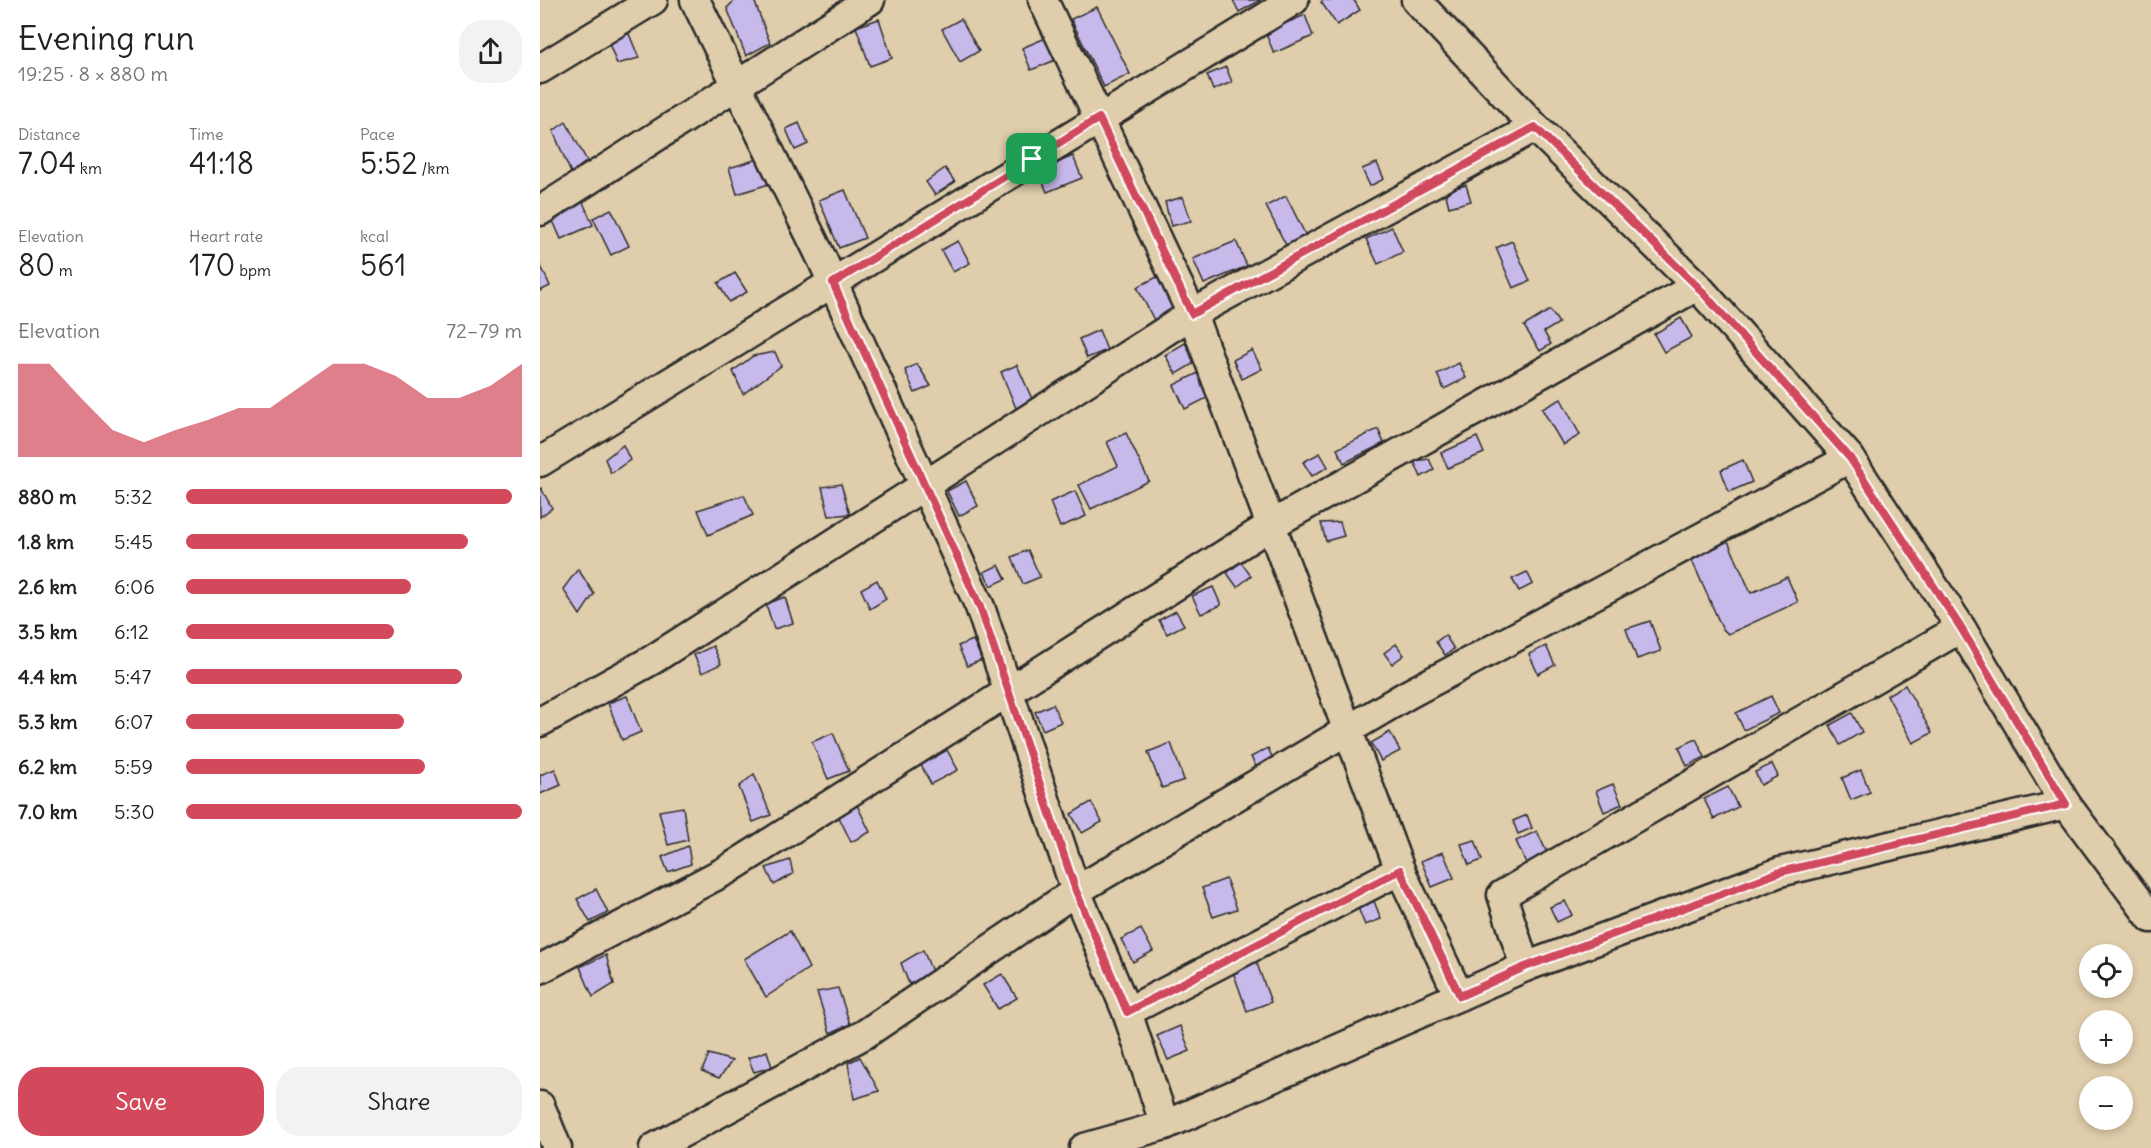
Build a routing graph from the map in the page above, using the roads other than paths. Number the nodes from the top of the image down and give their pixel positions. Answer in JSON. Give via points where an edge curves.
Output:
{"nodes":[{"id":1,"x":653,"y":0,"type":"edge"},
{"id":2,"x":695,"y":0,"type":"edge"},
{"id":3,"x":870,"y":0,"type":"edge"},
{"id":4,"x":1043,"y":0,"type":"edge"},
{"id":5,"x":1294,"y":0,"type":"edge"},
{"id":6,"x":1416,"y":0,"type":"edge"},
{"id":7,"x":540,"y":69,"type":"edge"},
{"id":8,"x":737,"y":84,"type":"junction"},
{"id":9,"x":1099,"y":118,"type":"junction"},
{"id":10,"x":1535,"y":127,"type":"junction"},
{"id":11,"x":540,"y":211,"type":"edge"},
{"id":12,"x":833,"y":283,"type":"junction"},
{"id":13,"x":1697,"y":286,"type":"junction"},
{"id":14,"x":1192,"y":314,"type":"junction"},
{"id":15,"x":1850,"y":458,"type":"junction"},
{"id":16,"x":540,"y":462,"type":"edge"},
{"id":17,"x":925,"y":485,"type":"junction"},
{"id":18,"x":1271,"y":525,"type":"junction"},
{"id":19,"x":1961,"y":628,"type":"junction"},
{"id":20,"x":1008,"y":689,"type":"junction"},
{"id":21,"x":540,"y":722,"type":"edge"},
{"id":22,"x":1348,"y":730,"type":"junction"},
{"id":23,"x":2066,"y":804,"type":"junction"},
{"id":24,"x":1400,"y":870,"type":"junction"},
{"id":25,"x":1076,"y":891,"type":"junction"},
{"id":26,"x":2151,"y":918,"type":"edge"},
{"id":27,"x":1525,"y":967,"type":"junction"},
{"id":28,"x":540,"y":969,"type":"edge"},
{"id":29,"x":1460,"y":996,"type":"junction"},
{"id":30,"x":1127,"y":1012,"type":"junction"},
{"id":31,"x":540,"y":1106,"type":"edge"},
{"id":32,"x":1165,"y":1125,"type":"junction"},
{"id":33,"x":557,"y":1148,"type":"edge"},
{"id":34,"x":654,"y":1148,"type":"edge"},
{"id":35,"x":1084,"y":1148,"type":"edge"}],
"edges":[{"from":1,"to":7,"type":"street"},
{"from":2,"to":8,"type":"street"},
{"from":3,"to":8,"type":"street"},
{"from":4,"to":9,"type":"street"},
{"from":5,"to":9,"type":"street"},
{"from":6,"to":10,"type":"street"},
{"from":8,"to":11,"type":"street"},
{"from":8,"to":12,"type":"street"},
{"from":9,"to":12,"type":"street"},
{"from":9,"to":14,"type":"street"},
{"from":10,"to":13,"type":"street"},
{"from":10,"to":14,"type":"street"},
{"from":12,"to":16,"type":"street"},
{"from":12,"to":17,"type":"street"},
{"from":13,"to":15,"type":"street"},
{"from":13,"to":18,"type":"street"},
{"from":14,"to":17,"type":"street"},
{"from":14,"to":18,"type":"street"},
{"from":15,"to":19,"type":"street"},
{"from":15,"to":22,"type":"street","via":[[1428,683]]},
{"from":17,"to":20,"type":"street","via":[[980,607]]},
{"from":17,"to":21,"type":"street","via":[[652,660]]},
{"from":18,"to":20,"type":"street"},
{"from":18,"to":22,"type":"street"},
{"from":19,"to":23,"type":"street"},
{"from":19,"to":27,"type":"street","via":[[1502,894]]},
{"from":20,"to":25,"type":"street"},
{"from":20,"to":28,"type":"street","via":[[726,870]]},
{"from":22,"to":24,"type":"street"},
{"from":22,"to":25,"type":"street"},
{"from":23,"to":26,"type":"street"},
{"from":23,"to":27,"type":"street","via":[[1780,872]]},
{"from":24,"to":29,"type":"street"},
{"from":24,"to":30,"type":"street"},
{"from":25,"to":30,"type":"street"},
{"from":25,"to":34,"type":"street","via":[[865,1034]]},
{"from":27,"to":29,"type":"street"},
{"from":29,"to":32,"type":"street"},
{"from":30,"to":32,"type":"street"},
{"from":31,"to":33,"type":"street"},
{"from":32,"to":35,"type":"street"}]}
